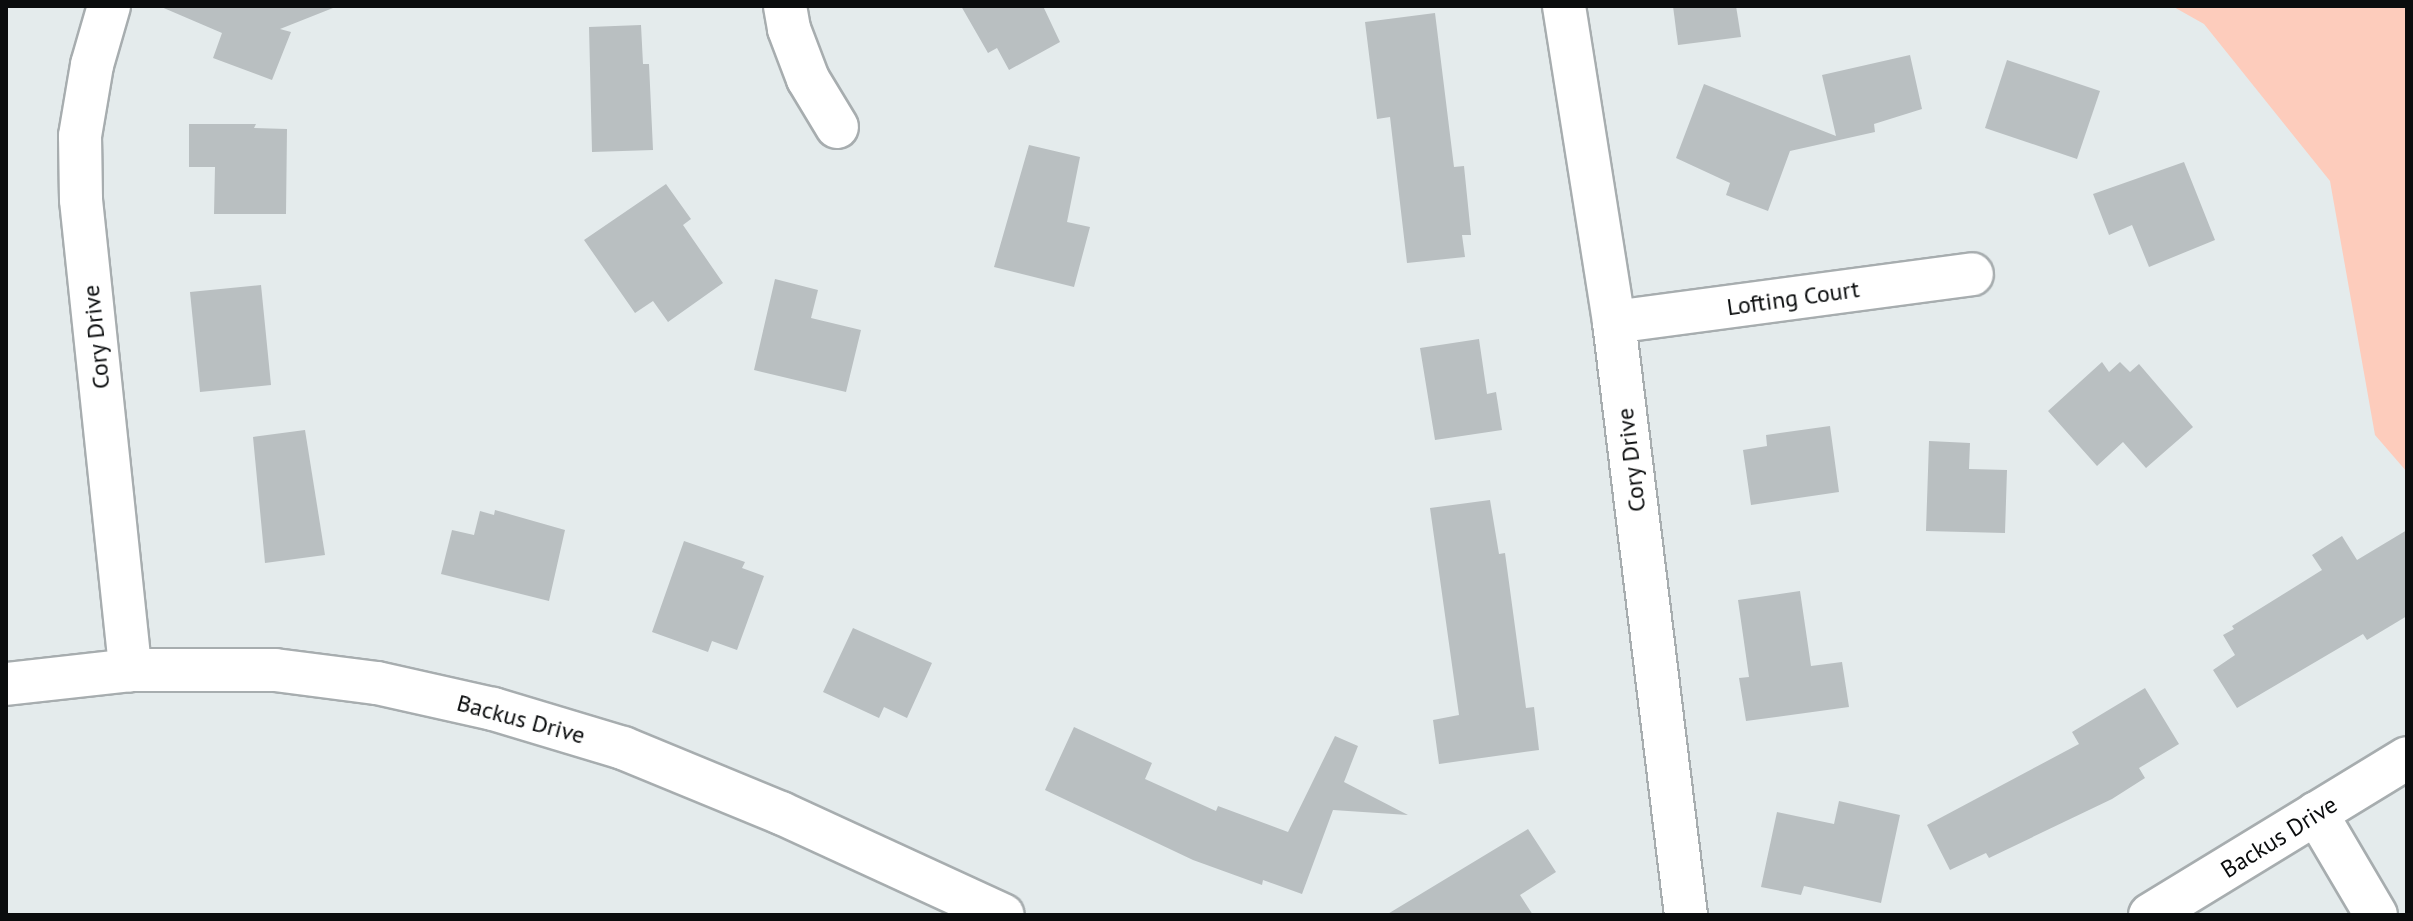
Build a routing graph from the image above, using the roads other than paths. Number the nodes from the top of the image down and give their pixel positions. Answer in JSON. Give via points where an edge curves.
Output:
{"nodes":[{"id":1,"x":109,"y":6,"type":"edge"},
{"id":2,"x":785,"y":6,"type":"edge"},
{"id":3,"x":1564,"y":6,"type":"edge"},
{"id":4,"x":837,"y":127,"type":"dead end"},
{"id":5,"x":1972,"y":274,"type":"dead end"},
{"id":6,"x":1614,"y":322,"type":"junction"},
{"id":7,"x":130,"y":670,"type":"junction"},
{"id":8,"x":6,"y":684,"type":"edge"},
{"id":9,"x":2407,"y":758,"type":"edge"},
{"id":10,"x":2316,"y":813,"type":"junction"},
{"id":11,"x":1003,"y":915,"type":"edge"},
{"id":12,"x":1686,"y":915,"type":"edge"},
{"id":13,"x":2150,"y":915,"type":"edge"},
{"id":14,"x":2376,"y":915,"type":"edge"}],
"edges":[{"from":1,"to":7,"type":"street","name":"Cory Drive","via":[[80,136],[81,200]]},
{"from":2,"to":4,"type":"street","via":[[808,79]]},
{"from":3,"to":6,"type":"street","name":"Cory Drive"},
{"from":5,"to":6,"type":"street","name":"Lofting Court"},
{"from":6,"to":12,"type":"street","name":"Cory Drive"},
{"from":7,"to":8,"type":"street","name":"Backus Drive"},
{"from":7,"to":11,"type":"street","name":"Backus Drive","via":[[275,670],[377,683],[493,709],[637,753]]},
{"from":9,"to":10,"type":"street","name":"Backus Drive"},
{"from":10,"to":13,"type":"street","name":"Backus Drive"},
{"from":10,"to":14,"type":"street"}]}
